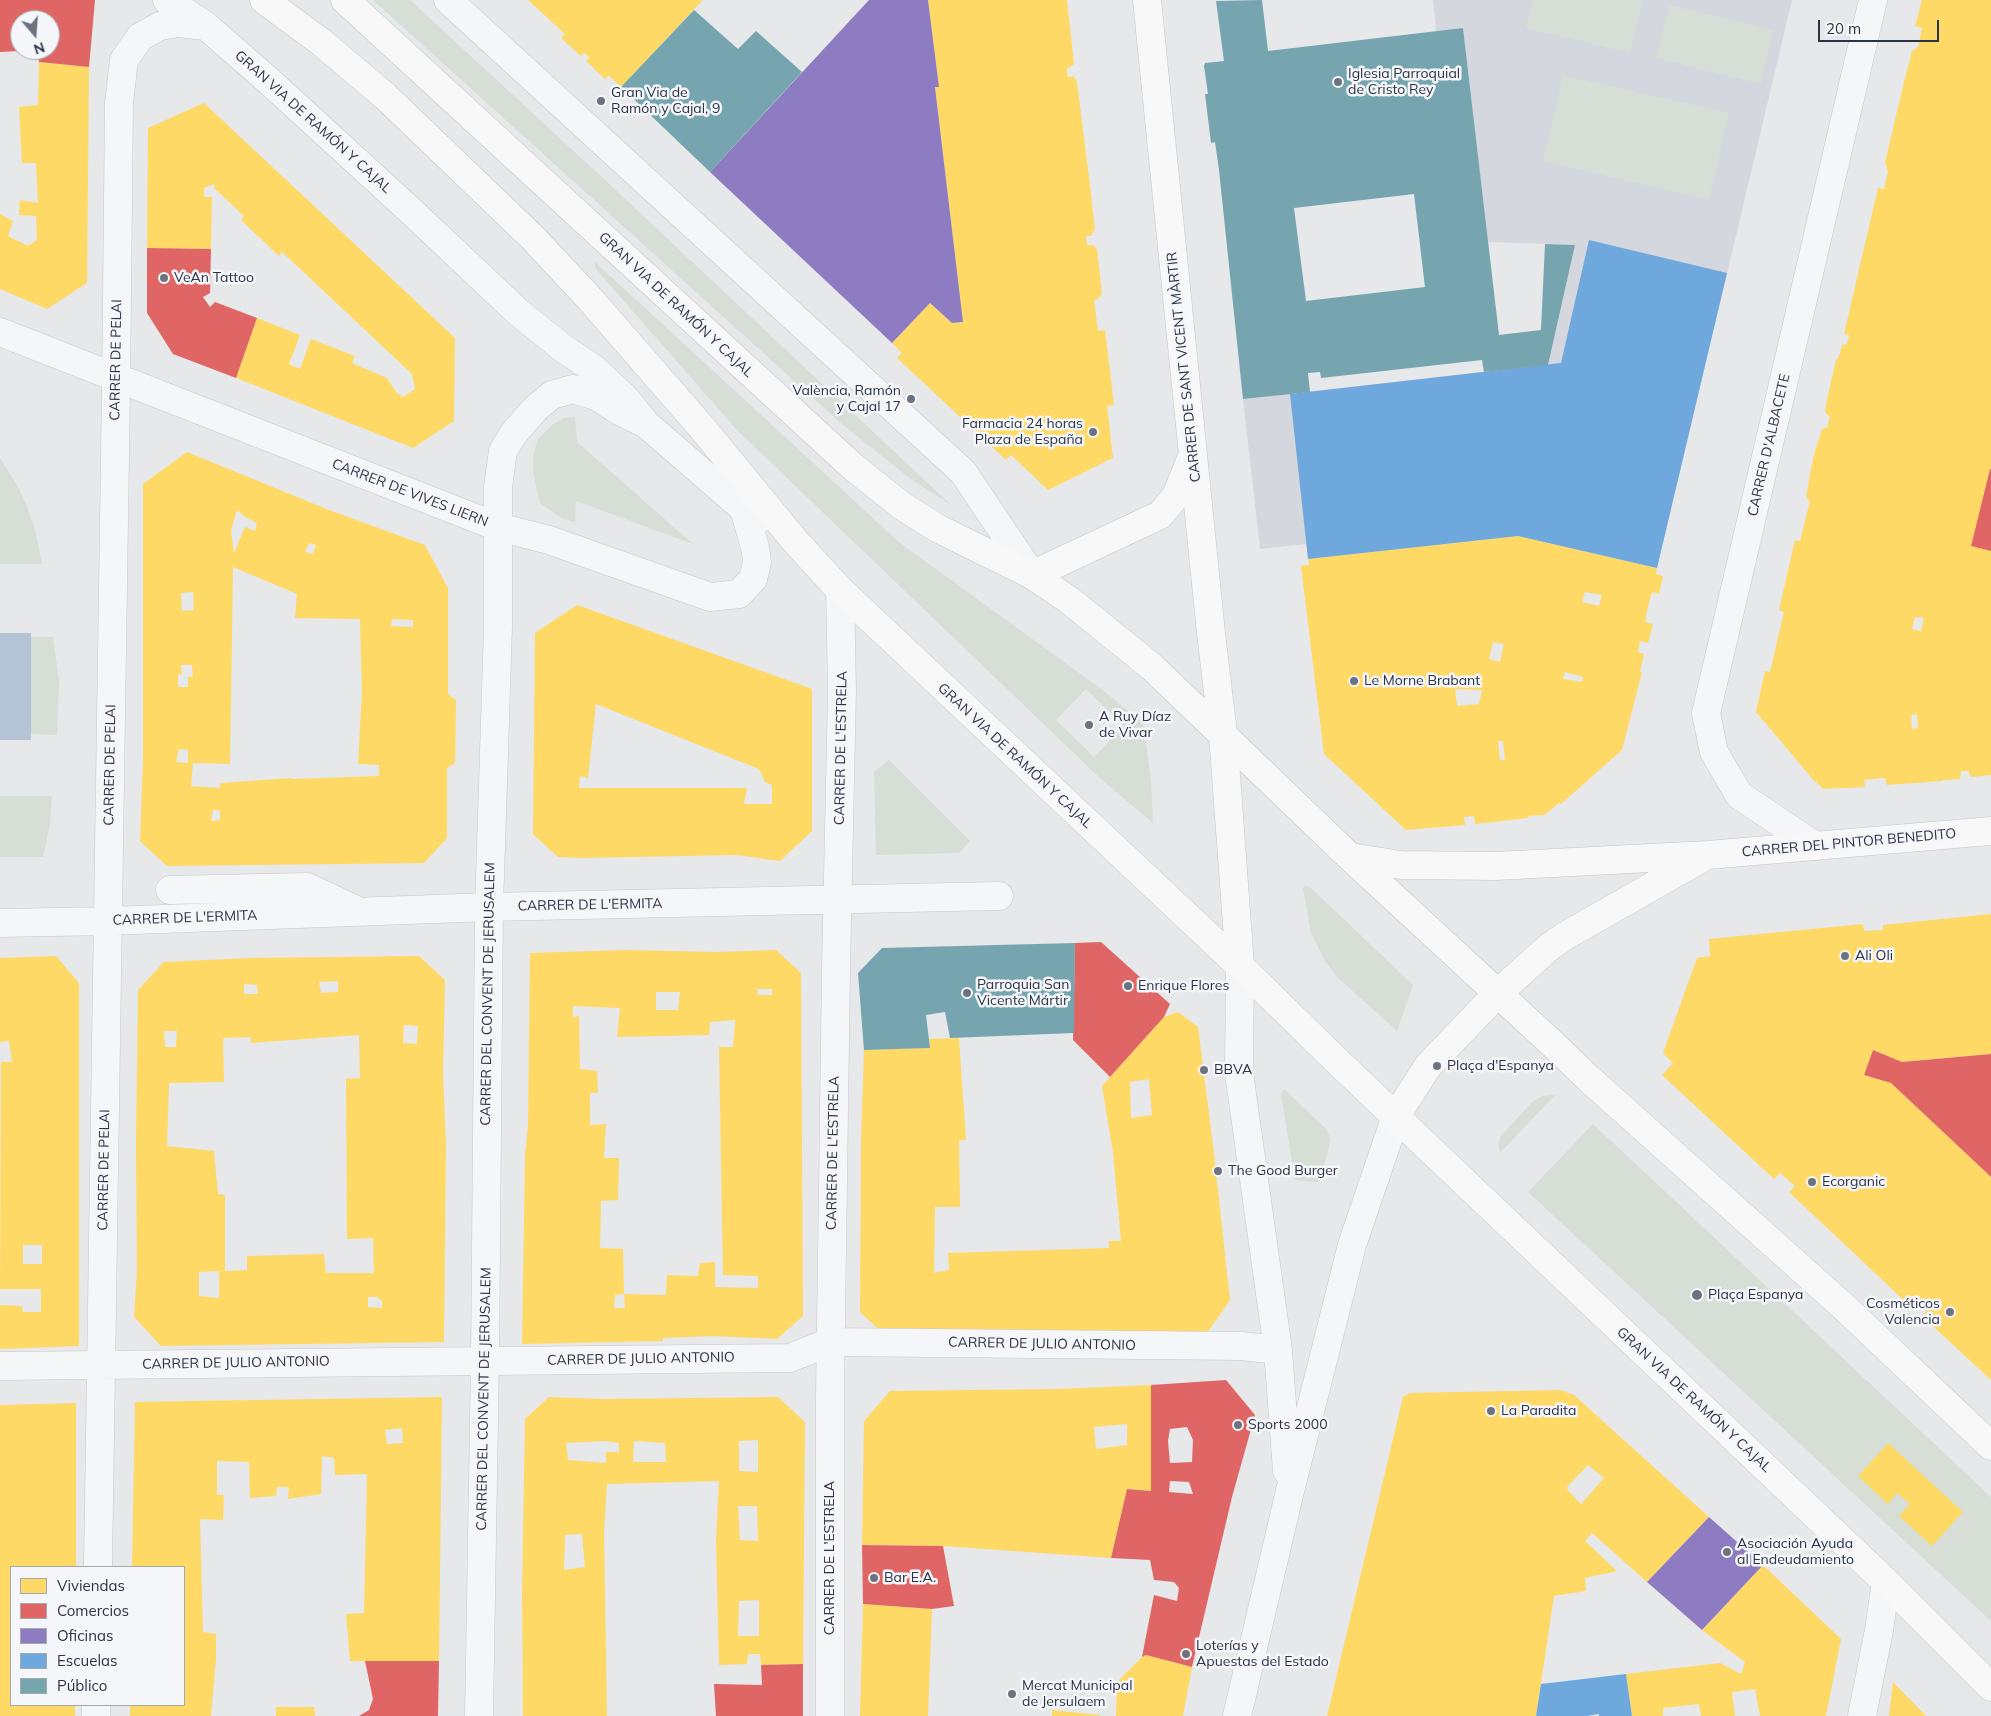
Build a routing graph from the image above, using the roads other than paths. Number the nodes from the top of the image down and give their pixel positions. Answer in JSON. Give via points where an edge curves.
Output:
{"nodes":[{"id":1,"x":167,"y":0,"type":"edge"},
{"id":2,"x":264,"y":0,"type":"edge"},
{"id":3,"x":345,"y":0,"type":"edge"},
{"id":4,"x":448,"y":0,"type":"edge"},
{"id":5,"x":1147,"y":0,"type":"edge"},
{"id":6,"x":1873,"y":0,"type":"edge"},
{"id":7,"x":206,"y":26,"type":"junction"},
{"id":8,"x":0,"y":332,"type":"edge"},
{"id":9,"x":116,"y":378,"type":"junction"},
{"id":10,"x":646,"y":424,"type":"junction"},
{"id":11,"x":1192,"y":456,"type":"junction"},
{"id":12,"x":744,"y":509,"type":"junction"},
{"id":13,"x":498,"y":527,"type":"junction"},
{"id":14,"x":795,"y":541,"type":"junction"},
{"id":15,"x":1032,"y":576,"type":"junction"},
{"id":16,"x":840,"y":590,"type":"junction"},
{"id":17,"x":1223,"y":734,"type":"junction"},
{"id":18,"x":1991,"y":831,"type":"edge"},
{"id":19,"x":1815,"y":846,"type":"junction"},
{"id":20,"x":1708,"y":855,"type":"junction"},
{"id":21,"x":1350,"y":857,"type":"junction"},
{"id":22,"x":170,"y":890,"type":"dead end"},
{"id":23,"x":999,"y":896,"type":"dead end"},
{"id":24,"x":838,"y":898,"type":"junction"},
{"id":25,"x":489,"y":907,"type":"junction"},
{"id":26,"x":359,"y":911,"type":"junction"},
{"id":27,"x":108,"y":921,"type":"junction"},
{"id":28,"x":0,"y":923,"type":"edge"},
{"id":29,"x":1240,"y":966,"type":"junction"},
{"id":30,"x":1498,"y":993,"type":"junction"},
{"id":31,"x":1396,"y":1116,"type":"junction"},
{"id":32,"x":830,"y":1342,"type":"junction"},
{"id":33,"x":1278,"y":1350,"type":"junction"},
{"id":34,"x":486,"y":1361,"type":"junction"},
{"id":35,"x":101,"y":1365,"type":"junction"},
{"id":36,"x":0,"y":1366,"type":"edge"},
{"id":37,"x":1991,"y":1446,"type":"edge"},
{"id":38,"x":1289,"y":1495,"type":"junction"},
{"id":39,"x":98,"y":1566,"type":"edge"},
{"id":40,"x":1886,"y":1582,"type":"junction"},
{"id":41,"x":1991,"y":1687,"type":"edge"},
{"id":42,"x":479,"y":1716,"type":"edge"},
{"id":43,"x":830,"y":1716,"type":"edge"},
{"id":44,"x":1237,"y":1716,"type":"edge"},
{"id":45,"x":1862,"y":1716,"type":"edge"}],
"edges":[{"from":1,"to":7,"type":"street","name":"GRAN VIA DE RAMÓN Y CAJAL"},
{"from":2,"to":14,"type":"main road","name":"GRAN VIA DE RAMÓN Y CAJAL","via":[[322,42],[385,96],[534,239],[703,429]]},
{"from":3,"to":15,"type":"main road","name":"GRAN VIA DE RAMÓN Y CAJAL","via":[[852,466],[902,506],[939,529]]},
{"from":4,"to":15,"type":"street","name":"GRAN VIA DE RAMÓN Y CAJAL","via":[[963,472]]},
{"from":5,"to":11,"type":"main road","name":"CARRER DE SANT VICENT MÀRTIR"},
{"from":6,"to":19,"type":"street","name":"CARRER D'ALBACETE","via":[[1706,713],[1714,752],[1739,795]]},
{"from":7,"to":9,"type":"street","name":"CARRER DE PELAI","via":[[178,23],[160,26],[140,37],[124,60],[119,104]]},
{"from":7,"to":10,"type":"street","name":"GRAN VIA DE RAMÓN Y CAJAL","via":[[333,138],[518,312],[594,370],[626,399]]},
{"from":8,"to":9,"type":"street","name":"CARRER DE VIVES LIERN"},
{"from":9,"to":13,"type":"street","name":"CARRER DE VIVES LIERN"},
{"from":9,"to":27,"type":"street","name":"CARRER DE PELAI"},
{"from":10,"to":12,"type":"street","name":"GRAN VIA DE RAMÓN Y CAJAL"},
{"from":10,"to":13,"type":"street","name":"CARRER DEL CONVENT DE JERUSALEM","via":[[596,396],[573,389],[552,395],[525,420],[503,451],[498,487]]},
{"from":11,"to":15,"type":"main road","via":[[1176,496],[1160,515]]},
{"from":11,"to":17,"type":"main road","name":"CARRER DE SANT VICENT MÀRTIR"},
{"from":12,"to":13,"type":"street","name":"CARRER DE VIVES LIERN","via":[[755,547],[754,579],[738,594],[710,597],[549,540]]},
{"from":12,"to":14,"type":"street","name":"GRAN VIA DE RAMÓN Y CAJAL"},
{"from":13,"to":25,"type":"street","name":"CARRER DEL CONVENT DE JERUSALEM"},
{"from":14,"to":16,"type":"main road","name":"GRAN VIA DE RAMÓN Y CAJAL"},
{"from":15,"to":17,"type":"main road","name":"GRAN VIA DE RAMÓN Y CAJAL","via":[[1114,635]]},
{"from":16,"to":24,"type":"street","name":"CARRER DE L'ESTRELA","via":[[842,690]]},
{"from":16,"to":29,"type":"main road","name":"GRAN VIA DE RAMÓN Y CAJAL"},
{"from":17,"to":21,"type":"main road"},
{"from":17,"to":29,"type":"main road"},
{"from":18,"to":19,"type":"main road","name":"CARRER DEL PINTOR BENEDITO"},
{"from":19,"to":20,"type":"main road","name":"CARRER DEL PINTOR BENEDITO"},
{"from":20,"to":21,"type":"main road","via":[[1458,867],[1401,866]]},
{"from":20,"to":30,"type":"main road","via":[[1565,936]]},
{"from":21,"to":30,"type":"main road"},
{"from":22,"to":26,"type":"street","via":[[307,887]]},
{"from":23,"to":24,"type":"street","name":"CARRER DE L'ERMITA"},
{"from":24,"to":25,"type":"street","name":"CARRER DE L'ERMITA"},
{"from":24,"to":32,"type":"street","name":"CARRER DE L'ESTRELA"},
{"from":25,"to":26,"type":"street","name":"CARRER DE L'ERMITA"},
{"from":25,"to":34,"type":"street","name":"CARRER DEL CONVENT DE JERUSALEM"},
{"from":26,"to":27,"type":"street","name":"CARRER DE L'ERMITA"},
{"from":27,"to":28,"type":"street","name":"CARRER DE L'ERMITA"},
{"from":27,"to":35,"type":"street","name":"CARRER DE PELAI"},
{"from":29,"to":31,"type":"main road"},
{"from":29,"to":33,"type":"street","via":[[1239,1073]]},
{"from":30,"to":31,"type":"main road","via":[[1428,1066]]},
{"from":30,"to":37,"type":"main road","via":[[1844,1307]]},
{"from":31,"to":38,"type":"street","via":[[1352,1245]]},
{"from":31,"to":40,"type":"main road","name":"GRAN VIA DE RAMÓN Y CAJAL"},
{"from":32,"to":33,"type":"street","name":"CARRER DE JULIO ANTONIO","via":[[1241,1346]]},
{"from":32,"to":34,"type":"street","name":"CARRER DE JULIO ANTONIO","via":[[790,1358]]},
{"from":32,"to":43,"type":"street","name":"CARRER DE L'ESTRELA"},
{"from":33,"to":38,"type":"street"},
{"from":34,"to":35,"type":"street","name":"CARRER DE JULIO ANTONIO"},
{"from":34,"to":42,"type":"street","name":"CARRER DEL CONVENT DE JERUSALEM"},
{"from":35,"to":36,"type":"street","name":"CARRER DE JULIO ANTONIO"},
{"from":35,"to":39,"type":"street","name":"CARRER DE PELAI"},
{"from":38,"to":44,"type":"street"},
{"from":40,"to":41,"type":"main road","name":"GRAN VIA DE RAMÓN Y CAJAL"},
{"from":40,"to":45,"type":"street"}]}
